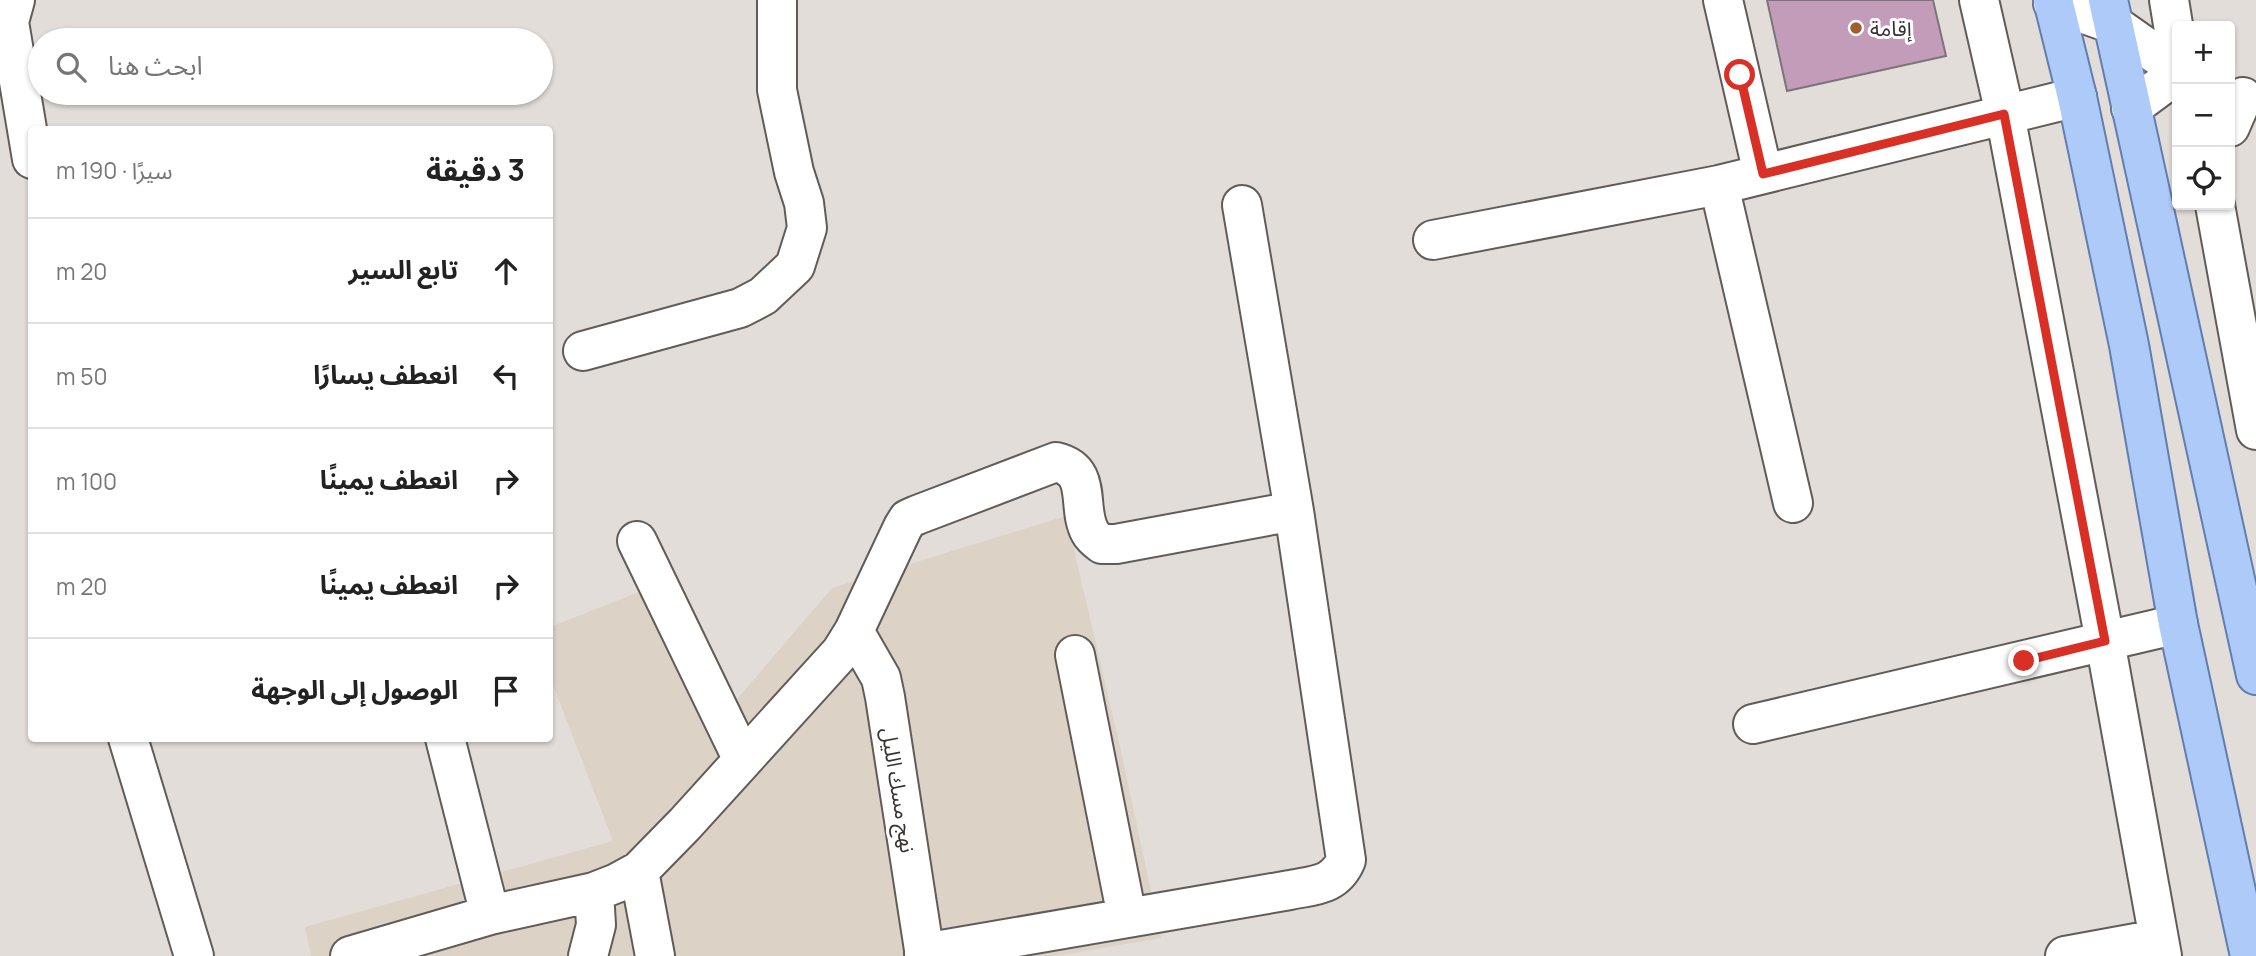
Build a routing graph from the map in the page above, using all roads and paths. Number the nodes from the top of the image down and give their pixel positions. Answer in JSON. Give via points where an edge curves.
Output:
{"nodes":[{"id":1,"x":15,"y":0,"type":"edge"},
{"id":2,"x":777,"y":0,"type":"edge"},
{"id":3,"x":1723,"y":0,"type":"edge"},
{"id":4,"x":1979,"y":0,"type":"edge"},
{"id":5,"x":2169,"y":0,"type":"edge"},
{"id":6,"x":2053,"y":1,"type":"edge"},
{"id":7,"x":2111,"y":12,"type":"edge"},
{"id":8,"x":2172,"y":21,"type":"edge"},
{"id":9,"x":2172,"y":67,"type":"edge"},
{"id":10,"x":2172,"y":75,"type":"edge"},
{"id":11,"x":2077,"y":97,"type":"junction"},
{"id":12,"x":2132,"y":107,"type":"junction"},
{"id":13,"x":2004,"y":114,"type":"junction"},
{"id":14,"x":28,"y":135,"type":"edge"},
{"id":15,"x":1763,"y":174,"type":"junction"},
{"id":16,"x":1719,"y":185,"type":"junction"},
{"id":17,"x":1242,"y":205,"type":"dead end"},
{"id":18,"x":2216,"y":210,"type":"edge"},
{"id":19,"x":1433,"y":240,"type":"dead end"},
{"id":20,"x":583,"y":351,"type":"dead end"},
{"id":21,"x":2256,"y":430,"type":"edge"},
{"id":22,"x":1793,"y":503,"type":"dead end"},
{"id":23,"x":1294,"y":511,"type":"junction"},
{"id":24,"x":637,"y":541,"type":"dead end"},
{"id":25,"x":2178,"y":624,"type":"junction"},
{"id":26,"x":854,"y":631,"type":"junction"},
{"id":27,"x":2105,"y":641,"type":"junction"},
{"id":28,"x":1075,"y":655,"type":"dead end"},
{"id":29,"x":2256,"y":675,"type":"edge"},
{"id":30,"x":1753,"y":724,"type":"dead end"},
{"id":31,"x":129,"y":742,"type":"edge"},
{"id":32,"x":445,"y":742,"type":"edge"},
{"id":33,"x":743,"y":760,"type":"junction"},
{"id":34,"x":639,"y":871,"type":"junction"},
{"id":35,"x":594,"y":892,"type":"junction"},
{"id":36,"x":490,"y":915,"type":"junction"},
{"id":37,"x":1128,"y":918,"type":"junction"},
{"id":38,"x":2160,"y":947,"type":"edge"},
{"id":39,"x":925,"y":954,"type":"edge"},
{"id":40,"x":194,"y":956,"type":"edge"},
{"id":41,"x":350,"y":956,"type":"edge"},
{"id":42,"x":588,"y":956,"type":"edge"},
{"id":43,"x":655,"y":956,"type":"edge"},
{"id":44,"x":2066,"y":956,"type":"edge"},
{"id":45,"x":2250,"y":956,"type":"edge"}],
"edges":[{"from":1,"to":14,"type":"street","via":[[9,22]]},
{"from":2,"to":20,"type":"street","via":[[777,90],[807,228],[795,266],[763,296],[740,308]]},
{"from":3,"to":15,"type":"street"},
{"from":4,"to":13,"type":"street"},
{"from":5,"to":8,"type":"street"},
{"from":6,"to":7,"type":"street"},
{"from":6,"to":11,"type":"main road"},
{"from":7,"to":9,"type":"street"},
{"from":7,"to":12,"type":"main road"},
{"from":10,"to":12,"type":"street"},
{"from":11,"to":13,"type":"street"},
{"from":11,"to":25,"type":"main road","via":[[2129,345]]},
{"from":12,"to":29,"type":"main road"},
{"from":13,"to":15,"type":"street"},
{"from":13,"to":27,"type":"street"},
{"from":15,"to":16,"type":"street"},
{"from":16,"to":19,"type":"street"},
{"from":16,"to":22,"type":"street"},
{"from":17,"to":23,"type":"street"},
{"from":18,"to":21,"type":"street"},
{"from":23,"to":26,"type":"street","via":[[1102,544],[1090,532],[1078,475],[1069,465],[1056,462],[908,519]]},
{"from":23,"to":37,"type":"street","via":[[1346,860],[1341,872],[1328,882]]},
{"from":24,"to":33,"type":"street"},
{"from":25,"to":27,"type":"street"},
{"from":25,"to":45,"type":"main road"},
{"from":26,"to":33,"type":"street","via":[[829,666]]},
{"from":26,"to":39,"type":"street","name":"نهج مسك الليل","via":[[881,678]]},
{"from":27,"to":30,"type":"street"},
{"from":27,"to":38,"type":"street"},
{"from":28,"to":37,"type":"street"},
{"from":31,"to":40,"type":"street"},
{"from":32,"to":36,"type":"street"},
{"from":33,"to":34,"type":"street"},
{"from":34,"to":35,"type":"street"},
{"from":34,"to":43,"type":"street"},
{"from":35,"to":36,"type":"street"},
{"from":35,"to":42,"type":"street","via":[[596,925]]},
{"from":36,"to":41,"type":"street"},
{"from":37,"to":39,"type":"street"},
{"from":38,"to":44,"type":"street"}]}
